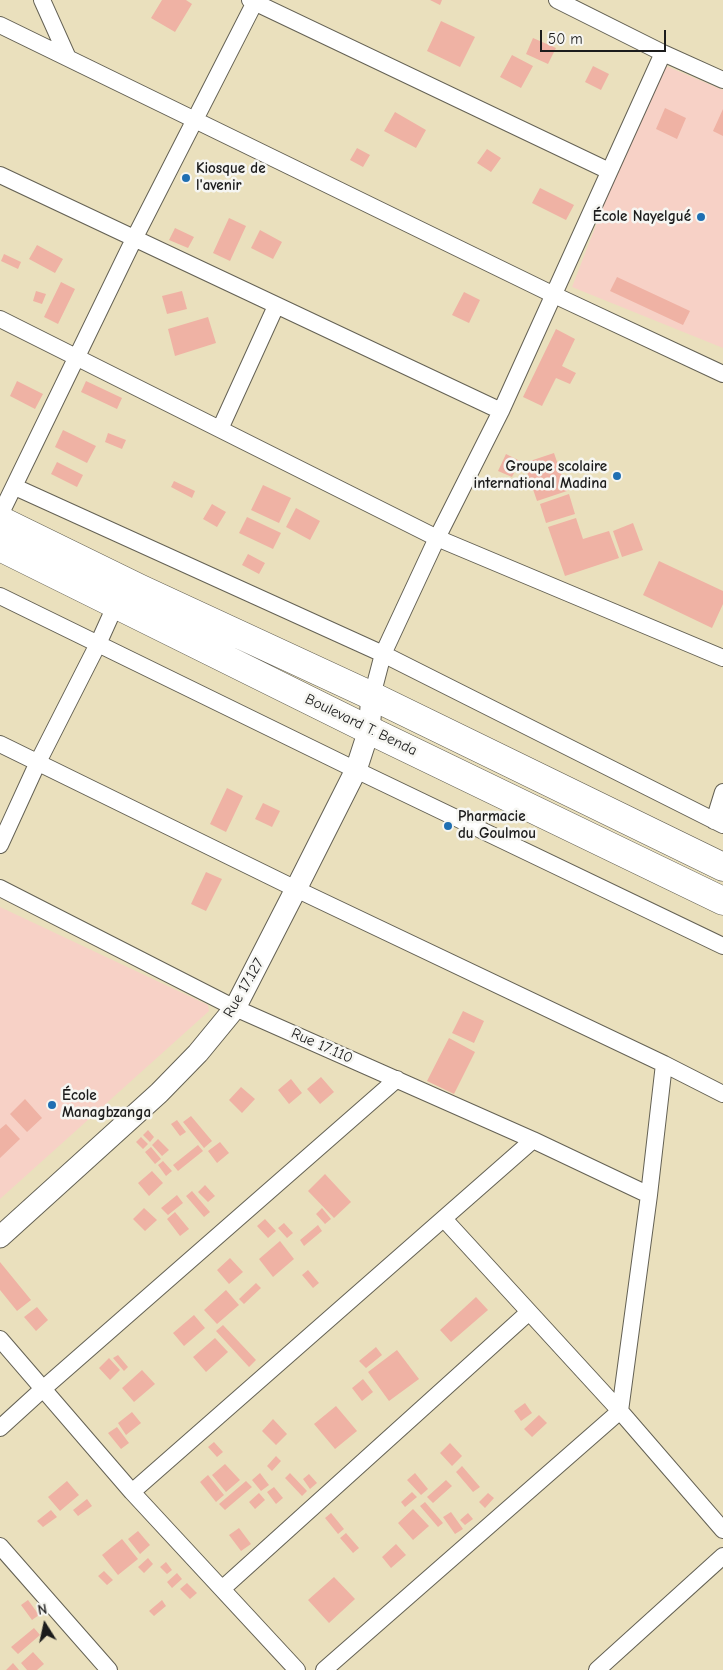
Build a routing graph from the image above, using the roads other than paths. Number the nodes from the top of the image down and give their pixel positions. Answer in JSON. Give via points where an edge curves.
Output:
{"nodes":[{"id":1,"x":42,"y":0,"type":"edge"},
{"id":2,"x":558,"y":0,"type":"edge"},
{"id":3,"x":253,"y":1,"type":"edge"},
{"id":4,"x":0,"y":26,"type":"edge"},
{"id":5,"x":663,"y":54,"type":"junction"},
{"id":6,"x":68,"y":58,"type":"junction"},
{"id":7,"x":723,"y":80,"type":"edge"},
{"id":8,"x":195,"y":120,"type":"junction"},
{"id":9,"x":609,"y":172,"type":"junction"},
{"id":10,"x":0,"y":175,"type":"edge"},
{"id":11,"x":134,"y":239,"type":"junction"},
{"id":12,"x":552,"y":294,"type":"junction"},
{"id":13,"x":276,"y":306,"type":"junction"},
{"id":14,"x":0,"y":319,"type":"edge"},
{"id":15,"x":77,"y":356,"type":"junction"},
{"id":16,"x":723,"y":374,"type":"edge"},
{"id":17,"x":501,"y":411,"type":"junction"},
{"id":18,"x":220,"y":429,"type":"junction"},
{"id":19,"x":14,"y":486,"type":"junction"},
{"id":20,"x":0,"y":515,"type":"edge"},
{"id":21,"x":0,"y":520,"type":"edge"},
{"id":22,"x":437,"y":538,"type":"junction"},
{"id":23,"x":0,"y":547,"type":"edge"},
{"id":24,"x":0,"y":596,"type":"edge"},
{"id":25,"x":116,"y":604,"type":"junction"},
{"id":26,"x":98,"y":644,"type":"junction"},
{"id":27,"x":383,"y":654,"type":"junction"},
{"id":28,"x":723,"y":658,"type":"edge"},
{"id":29,"x":372,"y":696,"type":"junction"},
{"id":30,"x":369,"y":730,"type":"junction"},
{"id":31,"x":0,"y":744,"type":"edge"},
{"id":32,"x":38,"y":762,"type":"junction"},
{"id":33,"x":356,"y":770,"type":"junction"},
{"id":34,"x":723,"y":792,"type":"edge"},
{"id":35,"x":718,"y":823,"type":"edge"},
{"id":36,"x":0,"y":845,"type":"edge"},
{"id":37,"x":723,"y":867,"type":"edge"},
{"id":38,"x":0,"y":888,"type":"edge"},
{"id":39,"x":296,"y":890,"type":"junction"},
{"id":40,"x":723,"y":900,"type":"edge"},
{"id":41,"x":723,"y":946,"type":"edge"},
{"id":42,"x":235,"y":1008,"type":"junction"},
{"id":43,"x":664,"y":1064,"type":"junction"},
{"id":44,"x":397,"y":1079,"type":"junction"},
{"id":45,"x":723,"y":1094,"type":"edge"},
{"id":46,"x":533,"y":1140,"type":"junction"},
{"id":47,"x":649,"y":1195,"type":"junction"},
{"id":48,"x":444,"y":1219,"type":"junction"},
{"id":49,"x":0,"y":1237,"type":"edge"},
{"id":50,"x":529,"y":1312,"type":"junction"},
{"id":51,"x":0,"y":1339,"type":"edge"},
{"id":52,"x":44,"y":1388,"type":"junction"},
{"id":53,"x":620,"y":1411,"type":"junction"},
{"id":54,"x":0,"y":1428,"type":"edge"},
{"id":55,"x":132,"y":1492,"type":"junction"},
{"id":56,"x":723,"y":1530,"type":"edge"},
{"id":57,"x":0,"y":1546,"type":"edge"},
{"id":58,"x":723,"y":1556,"type":"edge"},
{"id":59,"x":222,"y":1589,"type":"junction"},
{"id":60,"x":109,"y":1670,"type":"edge"},
{"id":61,"x":297,"y":1670,"type":"edge"},
{"id":62,"x":324,"y":1670,"type":"edge"},
{"id":63,"x":597,"y":1670,"type":"edge"}],
"edges":[{"from":1,"to":6,"type":"street"},
{"from":2,"to":5,"type":"street"},
{"from":3,"to":8,"type":"street"},
{"from":3,"to":9,"type":"street"},
{"from":4,"to":6,"type":"street"},
{"from":5,"to":7,"type":"street"},
{"from":5,"to":9,"type":"street"},
{"from":6,"to":8,"type":"street"},
{"from":8,"to":11,"type":"street"},
{"from":8,"to":12,"type":"street"},
{"from":9,"to":12,"type":"street"},
{"from":10,"to":11,"type":"street"},
{"from":11,"to":13,"type":"street"},
{"from":11,"to":15,"type":"street"},
{"from":12,"to":16,"type":"street"},
{"from":12,"to":17,"type":"street"},
{"from":13,"to":17,"type":"street"},
{"from":13,"to":18,"type":"street"},
{"from":14,"to":15,"type":"street"},
{"from":15,"to":18,"type":"street"},
{"from":15,"to":19,"type":"street"},
{"from":17,"to":22,"type":"street"},
{"from":18,"to":22,"type":"street"},
{"from":19,"to":20,"type":"street"},
{"from":19,"to":27,"type":"street"},
{"from":21,"to":29,"type":"highway","name":"Boulevard T. Benda"},
{"from":22,"to":27,"type":"street"},
{"from":22,"to":28,"type":"street"},
{"from":23,"to":25,"type":"highway","name":"Boulevard T. Benda"},
{"from":24,"to":26,"type":"street"},
{"from":25,"to":26,"type":"street"},
{"from":25,"to":30,"type":"highway","name":"Boulevard T. Benda"},
{"from":26,"to":32,"type":"street"},
{"from":26,"to":33,"type":"street"},
{"from":27,"to":29,"type":"street"},
{"from":27,"to":35,"type":"street"},
{"from":29,"to":30,"type":"street","name":"Rue 17.127"},
{"from":29,"to":37,"type":"highway","name":"Boulevard T. Benda"},
{"from":30,"to":33,"type":"street","name":"Rue 17.127"},
{"from":30,"to":40,"type":"highway","name":"Boulevard T. Benda"},
{"from":31,"to":32,"type":"street"},
{"from":32,"to":36,"type":"street"},
{"from":32,"to":39,"type":"street"},
{"from":33,"to":39,"type":"street","name":"Rue 17.127"},
{"from":33,"to":41,"type":"street"},
{"from":34,"to":35,"type":"street"},
{"from":38,"to":42,"type":"street","name":"Rue 17.110"},
{"from":39,"to":42,"type":"street","name":"Rue 17.127"},
{"from":39,"to":43,"type":"street"},
{"from":42,"to":44,"type":"street","name":"Rue 17.110"},
{"from":42,"to":49,"type":"street","name":"Rue 17.127","via":[[159,1093]]},
{"from":43,"to":45,"type":"street"},
{"from":43,"to":47,"type":"street"},
{"from":44,"to":46,"type":"street","name":"Rue 17.110"},
{"from":44,"to":52,"type":"street"},
{"from":46,"to":47,"type":"street","name":"Rue 17.110"},
{"from":46,"to":48,"type":"street"},
{"from":47,"to":53,"type":"street"},
{"from":48,"to":50,"type":"street"},
{"from":48,"to":55,"type":"street"},
{"from":50,"to":53,"type":"street"},
{"from":50,"to":59,"type":"street"},
{"from":51,"to":52,"type":"street"},
{"from":52,"to":54,"type":"street"},
{"from":52,"to":55,"type":"street"},
{"from":53,"to":56,"type":"street"},
{"from":53,"to":62,"type":"street"},
{"from":55,"to":59,"type":"street"},
{"from":57,"to":60,"type":"street"},
{"from":58,"to":63,"type":"street"},
{"from":59,"to":61,"type":"street"}]}
